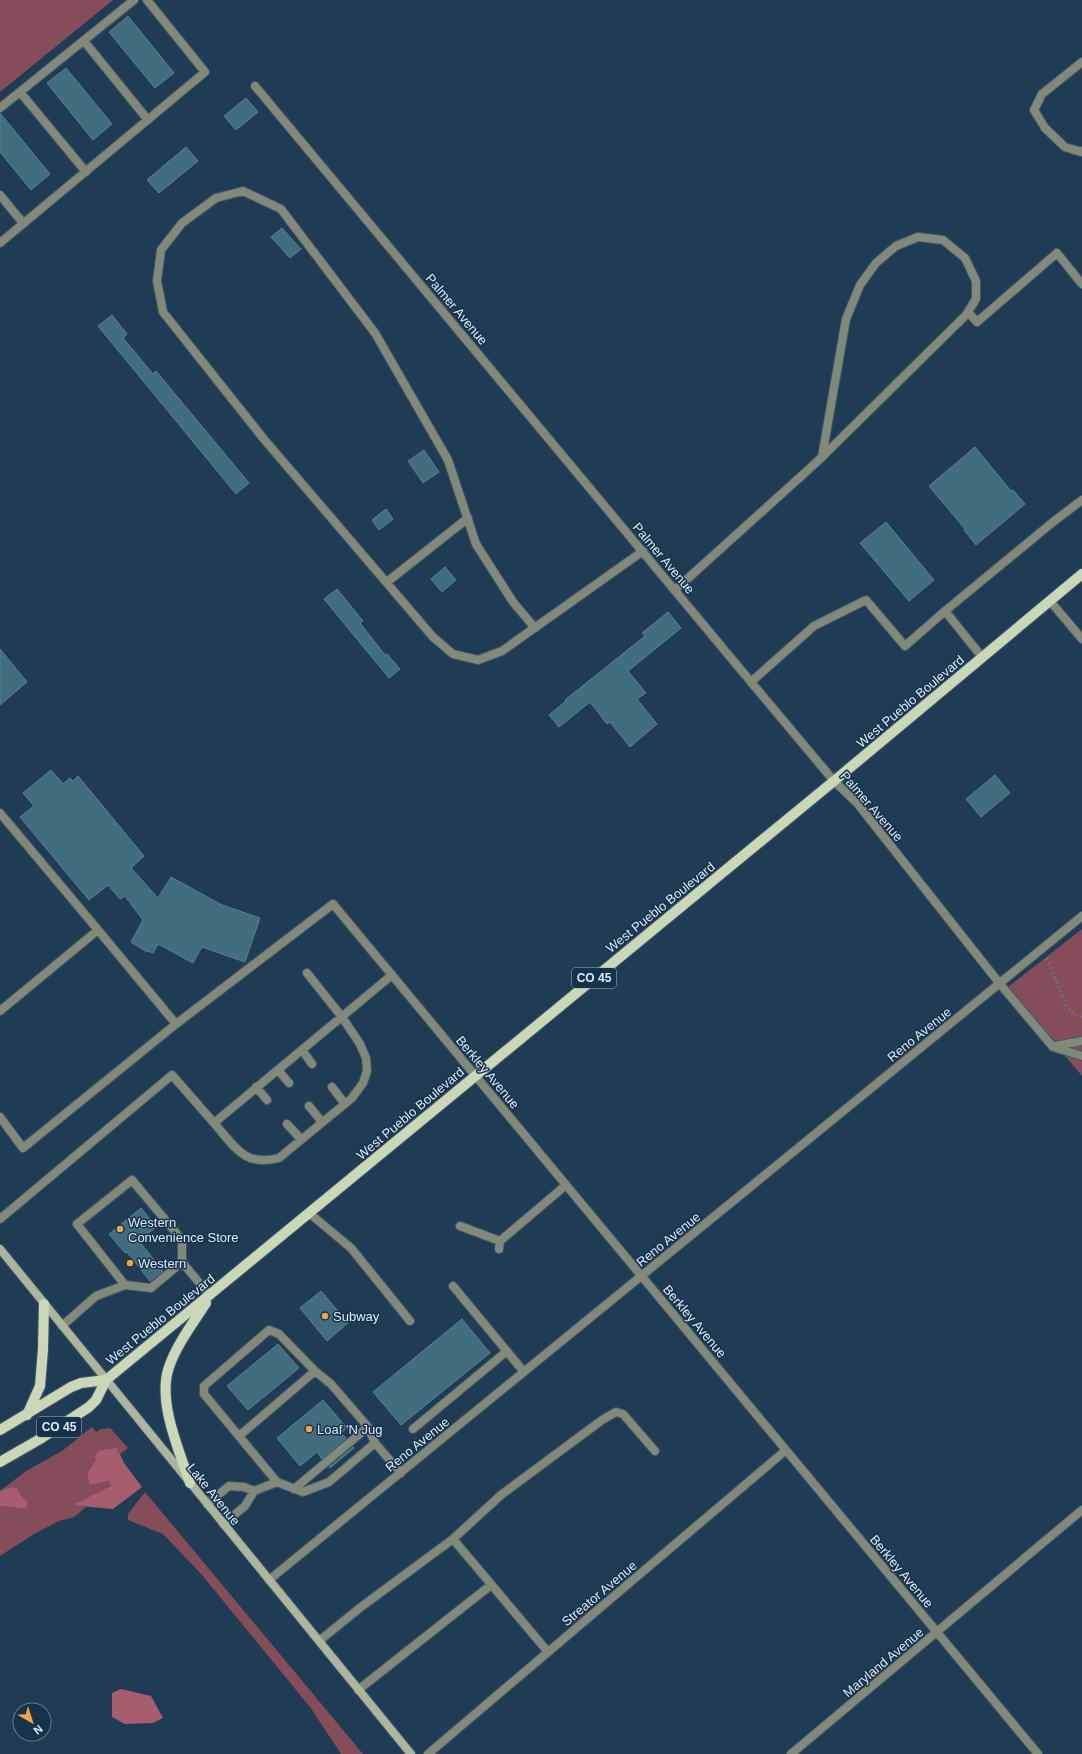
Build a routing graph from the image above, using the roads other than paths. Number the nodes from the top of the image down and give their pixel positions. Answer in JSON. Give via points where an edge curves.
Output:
{"nodes":[{"id":1,"x":134,"y":0,"type":"edge"},
{"id":2,"x":147,"y":0,"type":"edge"},
{"id":3,"x":84,"y":41,"type":"junction"},
{"id":4,"x":1082,"y":62,"type":"edge"},
{"id":5,"x":255,"y":86,"type":"dead end"},
{"id":6,"x":20,"y":92,"type":"junction"},
{"id":7,"x":0,"y":108,"type":"edge"},
{"id":8,"x":148,"y":120,"type":"junction"},
{"id":9,"x":1082,"y":151,"type":"edge"},
{"id":10,"x":86,"y":172,"type":"junction"},
{"id":11,"x":0,"y":195,"type":"edge"},
{"id":12,"x":23,"y":224,"type":"junction"},
{"id":13,"x":0,"y":243,"type":"edge"},
{"id":14,"x":1082,"y":284,"type":"edge"},
{"id":15,"x":968,"y":312,"type":"junction"},
{"id":16,"x":822,"y":457,"type":"junction"},
{"id":17,"x":1082,"y":500,"type":"edge"},
{"id":18,"x":468,"y":518,"type":"junction"},
{"id":19,"x":643,"y":551,"type":"junction"},
{"id":20,"x":1082,"y":574,"type":"edge"},
{"id":21,"x":387,"y":582,"type":"junction"},
{"id":22,"x":676,"y":590,"type":"junction"},
{"id":23,"x":1050,"y":601,"type":"junction"},
{"id":24,"x":945,"y":611,"type":"junction"},
{"id":25,"x":536,"y":628,"type":"junction"},
{"id":26,"x":1082,"y":639,"type":"edge"},
{"id":27,"x":982,"y":657,"type":"junction"},
{"id":28,"x":751,"y":682,"type":"junction"},
{"id":29,"x":834,"y":781,"type":"junction"},
{"id":30,"x":0,"y":813,"type":"edge"},
{"id":31,"x":1082,"y":916,"type":"edge"},
{"id":32,"x":98,"y":930,"type":"junction"},
{"id":33,"x":307,"y":973,"type":"dead end"},
{"id":34,"x":392,"y":975,"type":"junction"},
{"id":35,"x":1000,"y":984,"type":"junction"},
{"id":36,"x":0,"y":1011,"type":"edge"},
{"id":37,"x":342,"y":1017,"type":"junction"},
{"id":38,"x":176,"y":1024,"type":"junction"},
{"id":39,"x":1082,"y":1041,"type":"edge"},
{"id":40,"x":1053,"y":1047,"type":"junction"},
{"id":41,"x":302,"y":1050,"type":"junction"},
{"id":42,"x":1082,"y":1056,"type":"edge"},
{"id":43,"x":312,"y":1064,"type":"dead end"},
{"id":44,"x":278,"y":1070,"type":"junction"},
{"id":45,"x":475,"y":1076,"type":"junction"},
{"id":46,"x":289,"y":1082,"type":"dead end"},
{"id":47,"x":256,"y":1087,"type":"junction"},
{"id":48,"x":332,"y":1087,"type":"dead end"},
{"id":49,"x":267,"y":1100,"type":"dead end"},
{"id":50,"x":345,"y":1104,"type":"junction"},
{"id":51,"x":309,"y":1106,"type":"dead end"},
{"id":52,"x":0,"y":1117,"type":"edge"},
{"id":53,"x":322,"y":1122,"type":"junction"},
{"id":54,"x":214,"y":1123,"type":"junction"},
{"id":55,"x":287,"y":1124,"type":"dead end"},
{"id":56,"x":301,"y":1139,"type":"junction"},
{"id":57,"x":566,"y":1185,"type":"junction"},
{"id":58,"x":309,"y":1214,"type":"junction"},
{"id":59,"x":0,"y":1219,"type":"edge"},
{"id":60,"x":460,"y":1226,"type":"dead end"},
{"id":61,"x":0,"y":1249,"type":"edge"},
{"id":62,"x":182,"y":1262,"type":"junction"},
{"id":63,"x":642,"y":1276,"type":"junction"},
{"id":64,"x":125,"y":1285,"type":"junction"},
{"id":65,"x":453,"y":1286,"type":"dead end"},
{"id":66,"x":210,"y":1296,"type":"junction"},
{"id":67,"x":44,"y":1304,"type":"junction"},
{"id":68,"x":410,"y":1321,"type":"dead end"},
{"id":69,"x":62,"y":1326,"type":"junction"},
{"id":70,"x":507,"y":1351,"type":"junction"},
{"id":71,"x":315,"y":1371,"type":"junction"},
{"id":72,"x":524,"y":1372,"type":"junction"},
{"id":73,"x":106,"y":1380,"type":"junction"},
{"id":74,"x":26,"y":1416,"type":"junction"},
{"id":75,"x":368,"y":1427,"type":"junction"},
{"id":76,"x":413,"y":1429,"type":"dead end"},
{"id":77,"x":0,"y":1430,"type":"edge"},
{"id":78,"x":239,"y":1436,"type":"junction"},
{"id":79,"x":375,"y":1444,"type":"junction"},
{"id":80,"x":786,"y":1450,"type":"junction"},
{"id":81,"x":655,"y":1452,"type":"dead end"},
{"id":82,"x":0,"y":1462,"type":"edge"},
{"id":83,"x":401,"y":1473,"type":"junction"},
{"id":84,"x":277,"y":1482,"type":"junction"},
{"id":85,"x":190,"y":1483,"type":"junction"},
{"id":86,"x":294,"y":1489,"type":"junction"},
{"id":87,"x":254,"y":1491,"type":"junction"},
{"id":88,"x":207,"y":1504,"type":"junction"},
{"id":89,"x":1082,"y":1510,"type":"edge"},
{"id":90,"x":223,"y":1524,"type":"junction"},
{"id":91,"x":453,"y":1539,"type":"junction"},
{"id":92,"x":269,"y":1580,"type":"junction"},
{"id":93,"x":491,"y":1585,"type":"junction"},
{"id":94,"x":937,"y":1632,"type":"junction"},
{"id":95,"x":319,"y":1642,"type":"junction"},
{"id":96,"x":548,"y":1652,"type":"junction"},
{"id":97,"x":358,"y":1690,"type":"junction"},
{"id":98,"x":411,"y":1754,"type":"edge"},
{"id":99,"x":428,"y":1754,"type":"edge"},
{"id":100,"x":791,"y":1754,"type":"edge"},
{"id":101,"x":1038,"y":1754,"type":"edge"}],
"edges":[{"from":1,"to":3,"type":"street"},
{"from":2,"to":8,"type":"street","via":[[205,72]]},
{"from":3,"to":6,"type":"street"},
{"from":3,"to":8,"type":"street"},
{"from":4,"to":9,"type":"street","via":[[1042,94],[1034,110],[1045,128],[1065,147]]},
{"from":5,"to":19,"type":"street","name":"Palmer Avenue"},
{"from":6,"to":7,"type":"street"},
{"from":6,"to":10,"type":"street"},
{"from":8,"to":10,"type":"street"},
{"from":10,"to":12,"type":"street"},
{"from":11,"to":12,"type":"street"},
{"from":12,"to":13,"type":"street"},
{"from":14,"to":15,"type":"street","via":[[1057,253],[977,322]]},
{"from":15,"to":16,"type":"street"},
{"from":15,"to":16,"type":"street","via":[[976,299],[976,281],[964,258],[943,240],[918,237],[896,246],[876,263],[860,285],[846,319]]},
{"from":16,"to":22,"type":"street"},
{"from":17,"to":24,"type":"street"},
{"from":18,"to":21,"type":"street"},
{"from":18,"to":21,"type":"street","via":[[448,460],[375,333],[281,209],[243,191],[216,198],[182,223],[161,250],[157,281],[163,312],[263,438]]},
{"from":18,"to":25,"type":"street","via":[[476,544],[513,602]]},
{"from":19,"to":22,"type":"street","name":"Palmer Avenue"},
{"from":19,"to":25,"type":"street"},
{"from":20,"to":23,"type":"main road","name":"West Pueblo Boulevard","number":"CO 45"},
{"from":21,"to":25,"type":"street","via":[[433,638],[453,654],[478,660],[502,651]]},
{"from":22,"to":28,"type":"street","name":"Palmer Avenue"},
{"from":23,"to":26,"type":"street"},
{"from":23,"to":27,"type":"main road","name":"West Pueblo Boulevard","number":"CO 45"},
{"from":24,"to":27,"type":"street"},
{"from":24,"to":28,"type":"street","via":[[905,646],[866,600],[814,626]]},
{"from":27,"to":29,"type":"main road","name":"West Pueblo Boulevard","number":"CO 45"},
{"from":28,"to":29,"type":"street","name":"Palmer Avenue"},
{"from":29,"to":35,"type":"street","name":"Palmer Avenue","via":[[857,803]]},
{"from":29,"to":45,"type":"main road","name":"West Pueblo Boulevard","number":"CO 45"},
{"from":30,"to":32,"type":"street"},
{"from":31,"to":35,"type":"street","name":"Reno Avenue"},
{"from":32,"to":36,"type":"street"},
{"from":32,"to":38,"type":"street"},
{"from":33,"to":37,"type":"street"},
{"from":34,"to":37,"type":"street"},
{"from":34,"to":38,"type":"street","name":"Berkley Avenue","via":[[333,904]]},
{"from":34,"to":45,"type":"street","name":"Berkley Avenue"},
{"from":35,"to":40,"type":"street","name":"Palmer Avenue"},
{"from":35,"to":63,"type":"street","name":"Reno Avenue"},
{"from":37,"to":41,"type":"street"},
{"from":37,"to":50,"type":"street","via":[[360,1044],[366,1058],[367,1071],[363,1083]]},
{"from":38,"to":52,"type":"street","via":[[23,1148]]},
{"from":39,"to":40,"type":"street"},
{"from":40,"to":42,"type":"street"},
{"from":41,"to":43,"type":"street"},
{"from":41,"to":44,"type":"street"},
{"from":44,"to":46,"type":"street"},
{"from":44,"to":47,"type":"street"},
{"from":45,"to":57,"type":"street","name":"Berkley Avenue"},
{"from":45,"to":58,"type":"main road","name":"West Pueblo Boulevard","number":"CO 45"},
{"from":47,"to":49,"type":"street"},
{"from":47,"to":54,"type":"street"},
{"from":48,"to":50,"type":"street"},
{"from":50,"to":53,"type":"street"},
{"from":51,"to":53,"type":"street"},
{"from":53,"to":56,"type":"street"},
{"from":54,"to":56,"type":"street","via":[[242,1155],[254,1160],[267,1161],[279,1158]]},
{"from":54,"to":59,"type":"street","via":[[172,1075]]},
{"from":55,"to":56,"type":"street"},
{"from":57,"to":60,"type":"street","via":[[499,1245]]},
{"from":57,"to":63,"type":"street","name":"Berkley Avenue"},
{"from":58,"to":66,"type":"main road","name":"West Pueblo Boulevard","number":"CO 45"},
{"from":58,"to":68,"type":"street","via":[[351,1248]]},
{"from":61,"to":67,"type":"main road","name":"Lake Avenue"},
{"from":62,"to":64,"type":"street","via":[[151,1288]]},
{"from":62,"to":64,"type":"street","via":[[182,1240],[132,1180],[78,1224]]},
{"from":62,"to":66,"type":"street"},
{"from":63,"to":72,"type":"street","name":"Reno Avenue"},
{"from":63,"to":80,"type":"street","name":"Berkley Avenue"},
{"from":64,"to":69,"type":"street","via":[[96,1296]]},
{"from":65,"to":70,"type":"street"},
{"from":66,"to":73,"type":"main road","name":"West Pueblo Boulevard","number":"CO 45"},
{"from":66,"to":85,"type":"main road","via":[[174,1355],[166,1378],[165,1393],[169,1414]]},
{"from":67,"to":69,"type":"main road","name":"Lake Avenue"},
{"from":67,"to":74,"type":"main road","via":[[40,1386]]},
{"from":69,"to":73,"type":"main road","name":"Lake Avenue"},
{"from":70,"to":72,"type":"street"},
{"from":70,"to":76,"type":"street"},
{"from":71,"to":75,"type":"street","via":[[331,1384]]},
{"from":71,"to":78,"type":"street"},
{"from":71,"to":78,"type":"street","via":[[279,1334],[269,1330],[204,1386],[204,1394]]},
{"from":72,"to":83,"type":"street","name":"Reno Avenue"},
{"from":73,"to":74,"type":"main road","name":"West Pueblo Boulevard","number":"CO 45","via":[[86,1382],[72,1387]]},
{"from":73,"to":82,"type":"main road","name":"West Pueblo Boulevard","number":"CO 45","via":[[96,1400],[89,1407]]},
{"from":73,"to":85,"type":"main road","name":"Lake Avenue"},
{"from":74,"to":77,"type":"main road","name":"West Pueblo Boulevard","number":"CO 45"},
{"from":75,"to":79,"type":"street"},
{"from":75,"to":86,"type":"street"},
{"from":78,"to":84,"type":"street"},
{"from":79,"to":83,"type":"street"},
{"from":79,"to":86,"type":"street","via":[[329,1482],[303,1492]]},
{"from":80,"to":94,"type":"street","name":"Berkley Avenue"},
{"from":80,"to":96,"type":"street","name":"Streator Avenue"},
{"from":81,"to":91,"type":"street","via":[[623,1414],[616,1412],[501,1495]]},
{"from":83,"to":92,"type":"street","name":"Reno Avenue"},
{"from":84,"to":86,"type":"street"},
{"from":84,"to":87,"type":"street"},
{"from":85,"to":88,"type":"main road","name":"Lake Avenue"},
{"from":87,"to":88,"type":"street","via":[[229,1486]]},
{"from":87,"to":90,"type":"street","via":[[245,1506]]},
{"from":88,"to":90,"type":"main road","name":"Lake Avenue"},
{"from":89,"to":94,"type":"street","name":"Maryland Avenue"},
{"from":90,"to":92,"type":"main road","name":"Lake Avenue"},
{"from":91,"to":93,"type":"street"},
{"from":91,"to":95,"type":"street"},
{"from":92,"to":95,"type":"main road","name":"Lake Avenue"},
{"from":93,"to":96,"type":"street"},
{"from":93,"to":97,"type":"street"},
{"from":94,"to":100,"type":"street","name":"Maryland Avenue"},
{"from":94,"to":101,"type":"street","name":"Berkley Avenue"},
{"from":95,"to":97,"type":"main road","name":"Lake Avenue"},
{"from":96,"to":99,"type":"street","name":"Streator Avenue"},
{"from":97,"to":98,"type":"main road","name":"Lake Avenue"}]}
